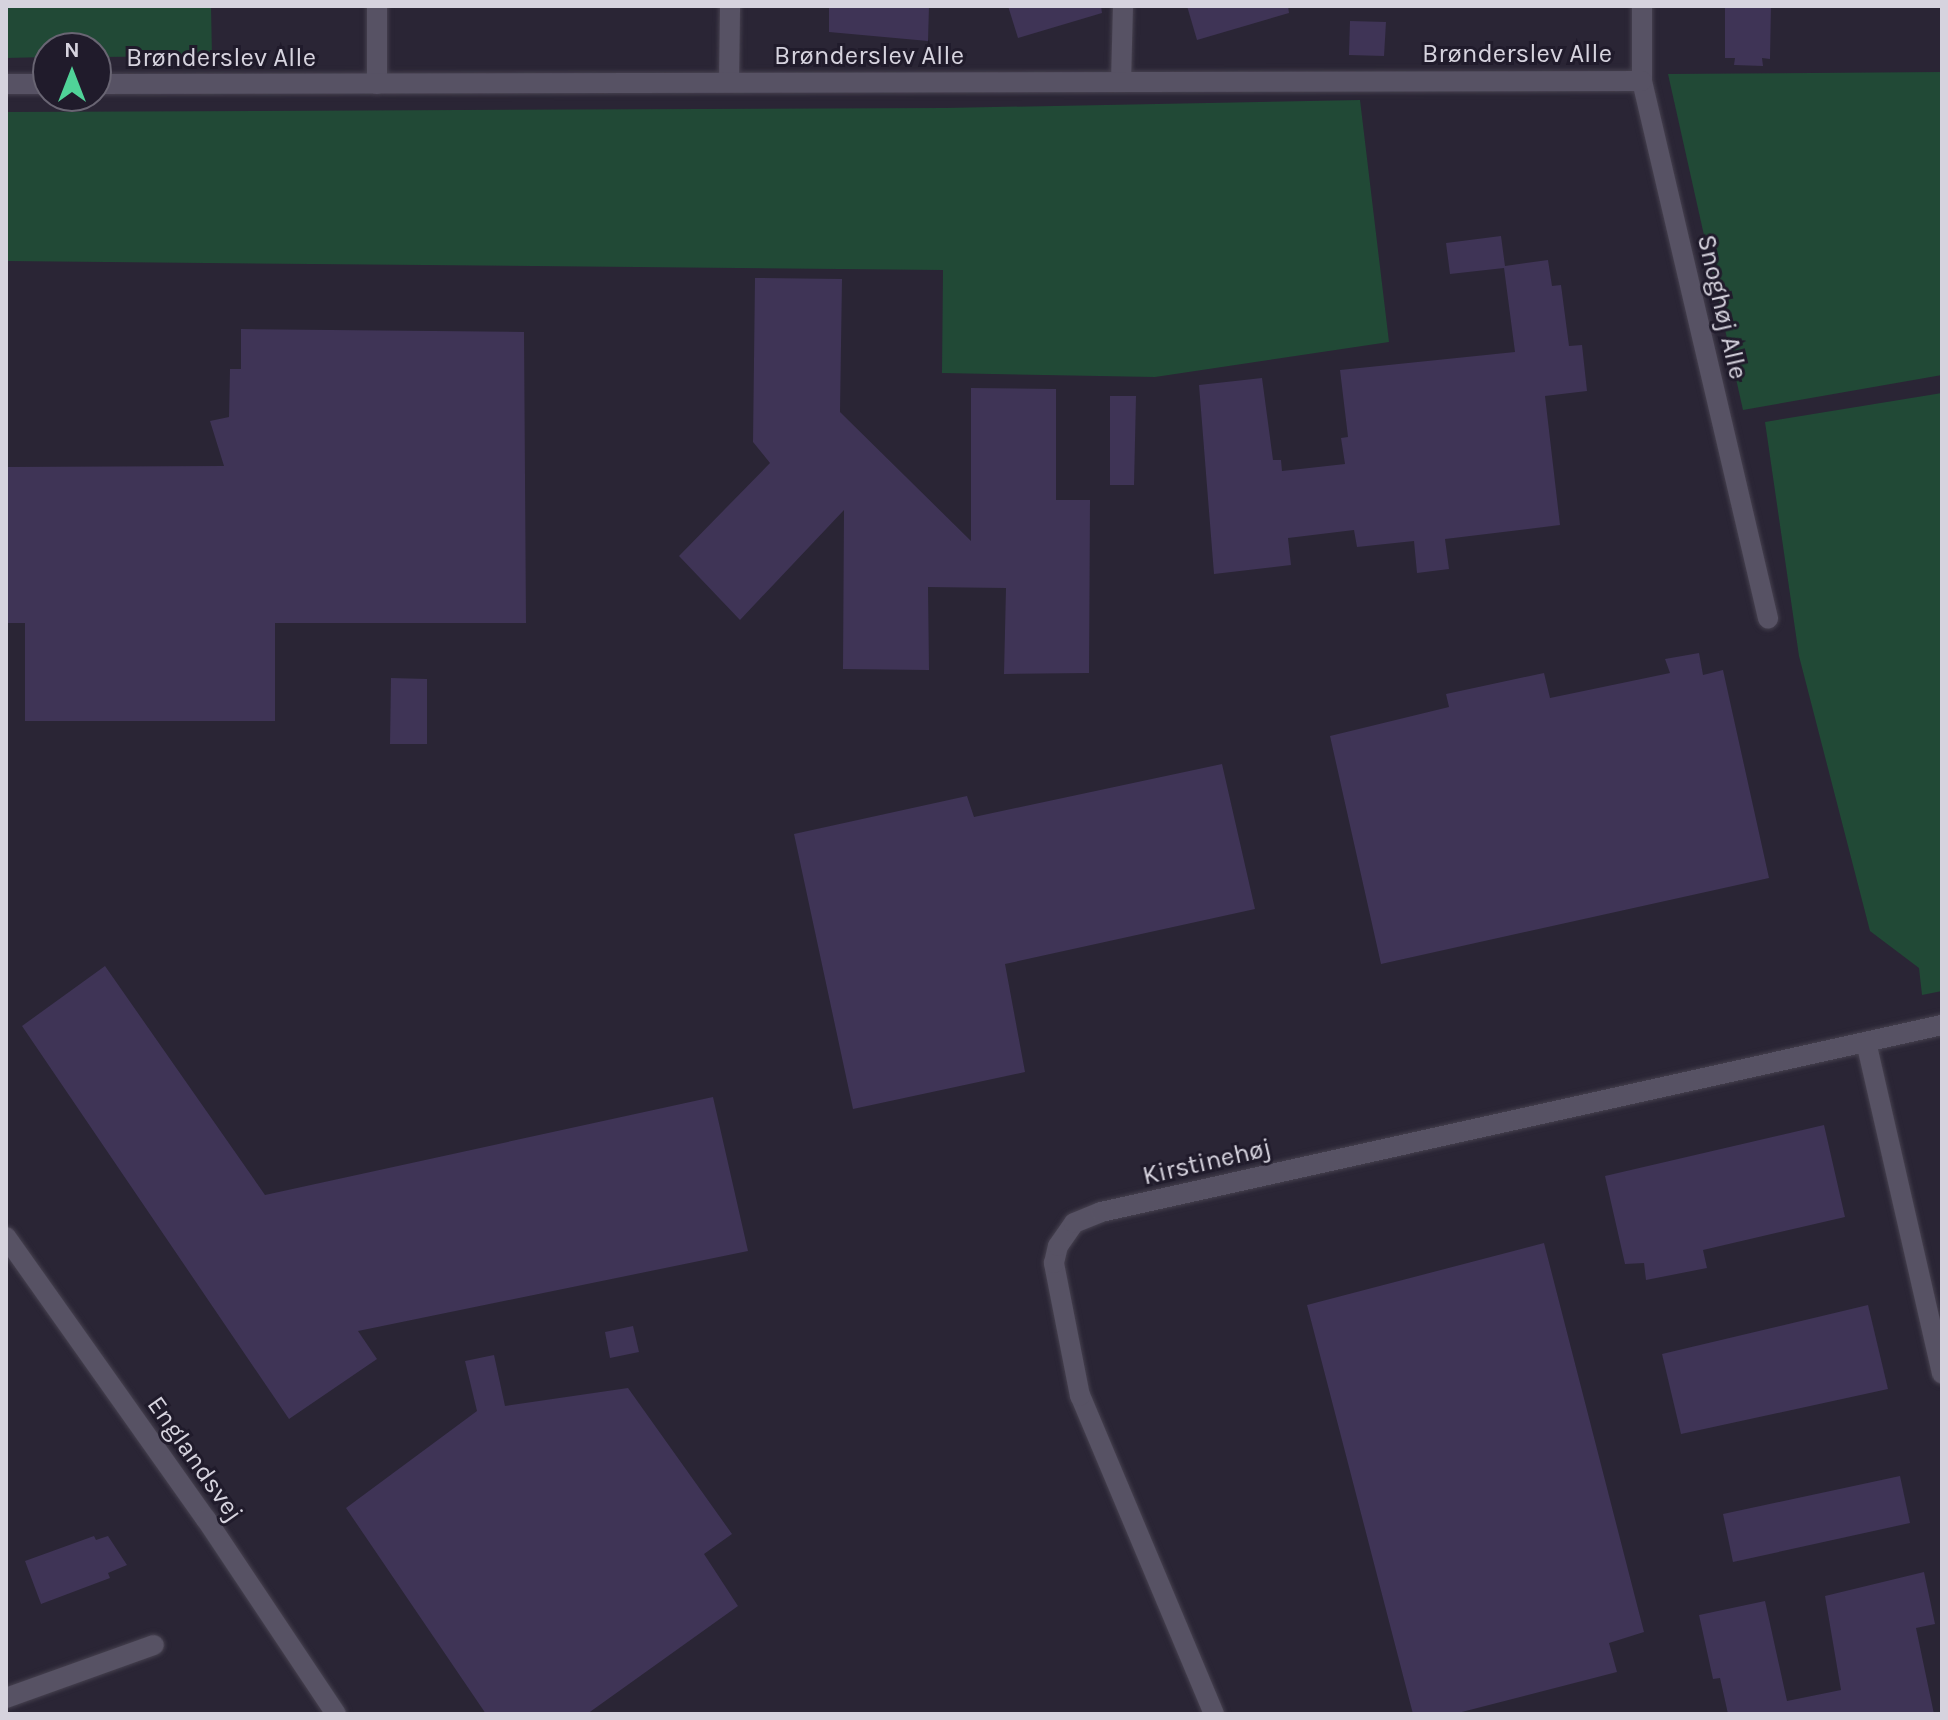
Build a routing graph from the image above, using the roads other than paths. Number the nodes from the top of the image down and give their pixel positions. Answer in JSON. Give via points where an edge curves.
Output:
{"nodes":[{"id":1,"x":377,"y":6,"type":"edge"},
{"id":2,"x":730,"y":6,"type":"edge"},
{"id":3,"x":1123,"y":6,"type":"edge"},
{"id":4,"x":1642,"y":6,"type":"edge"},
{"id":5,"x":1642,"y":81,"type":"junction"},
{"id":6,"x":729,"y":82,"type":"junction"},
{"id":7,"x":1121,"y":82,"type":"junction"},
{"id":8,"x":6,"y":84,"type":"edge"},
{"id":9,"x":32,"y":84,"type":"edge"},
{"id":10,"x":112,"y":84,"type":"edge"},
{"id":11,"x":377,"y":84,"type":"junction"},
{"id":12,"x":1768,"y":618,"type":"dead end"},
{"id":13,"x":1942,"y":1025,"type":"edge"},
{"id":14,"x":1867,"y":1046,"type":"junction"},
{"id":15,"x":6,"y":1237,"type":"edge"},
{"id":16,"x":1942,"y":1374,"type":"edge"},
{"id":17,"x":154,"y":1645,"type":"dead end"},
{"id":18,"x":6,"y":1698,"type":"edge"},
{"id":19,"x":336,"y":1714,"type":"edge"},
{"id":20,"x":1214,"y":1714,"type":"edge"}],
"edges":[{"from":1,"to":11,"type":"street"},
{"from":2,"to":6,"type":"street"},
{"from":3,"to":7,"type":"street"},
{"from":4,"to":5,"type":"street","name":"Snoghøj Alle"},
{"from":5,"to":7,"type":"street","name":"Brønderslev Alle"},
{"from":5,"to":12,"type":"street","name":"Snoghøj Alle"},
{"from":6,"to":7,"type":"street","name":"Brønderslev Alle"},
{"from":6,"to":11,"type":"street","name":"Brønderslev Alle"},
{"from":8,"to":9,"type":"street"},
{"from":10,"to":11,"type":"street","name":"Brønderslev Alle"},
{"from":13,"to":14,"type":"street","name":"Kirstinehøj"},
{"from":14,"to":16,"type":"street"},
{"from":14,"to":20,"type":"street","name":"Kirstinehøj","via":[[1394,1145],[1101,1212],[1074,1223],[1058,1246],[1054,1263],[1080,1396]]},
{"from":15,"to":19,"type":"street","name":"Englandsvej","via":[[206,1519]]},
{"from":17,"to":18,"type":"street"}]}
